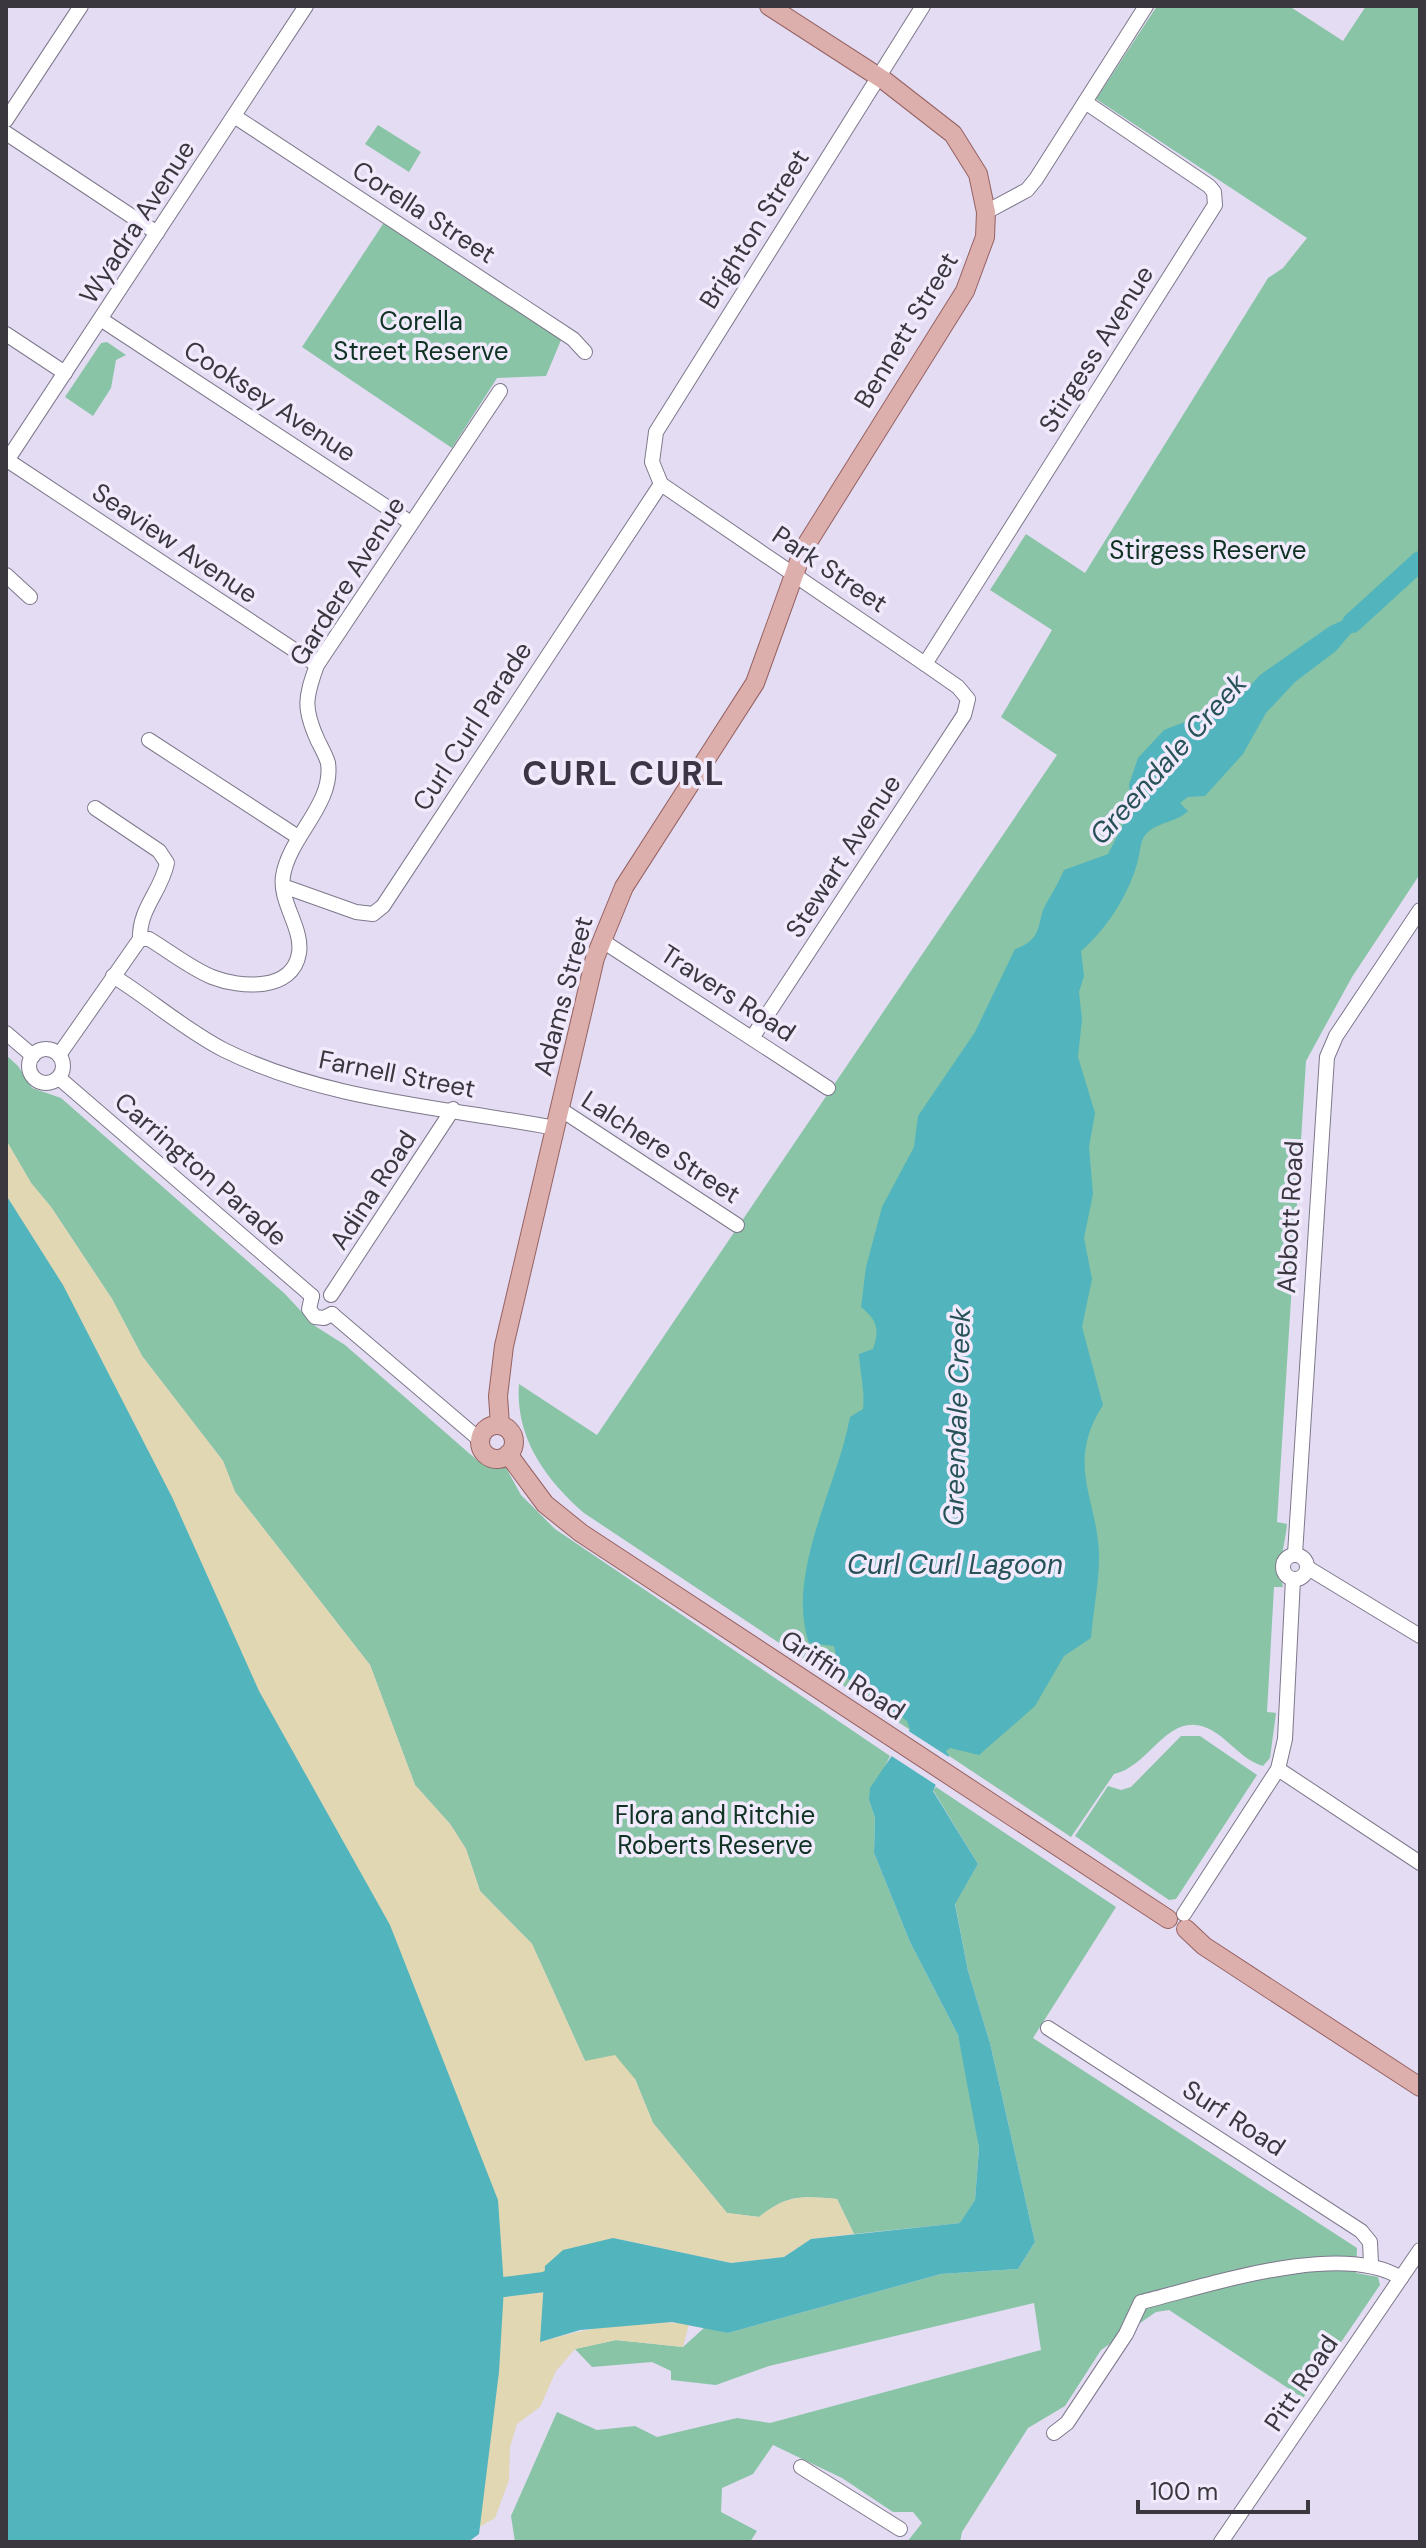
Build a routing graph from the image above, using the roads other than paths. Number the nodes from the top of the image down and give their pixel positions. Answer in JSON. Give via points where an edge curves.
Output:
{"nodes":[{"id":1,"x":81,"y":6,"type":"edge"},
{"id":2,"x":306,"y":6,"type":"edge"},
{"id":3,"x":769,"y":6,"type":"edge"},
{"id":4,"x":923,"y":6,"type":"edge"},
{"id":5,"x":1146,"y":6,"type":"edge"},
{"id":6,"x":878,"y":77,"type":"junction"},
{"id":7,"x":1085,"y":102,"type":"junction"},
{"id":8,"x":234,"y":116,"type":"junction"},
{"id":9,"x":6,"y":120,"type":"edge"},
{"id":10,"x":6,"y":133,"type":"edge"},
{"id":11,"x":986,"y":212,"type":"junction"},
{"id":12,"x":157,"y":233,"type":"junction"},
{"id":13,"x":102,"y":320,"type":"junction"},
{"id":14,"x":6,"y":334,"type":"edge"},
{"id":15,"x":585,"y":352,"type":"dead end"},
{"id":16,"x":65,"y":373,"type":"junction"},
{"id":17,"x":500,"y":391,"type":"dead end"},
{"id":18,"x":7,"y":461,"type":"edge"},
{"id":19,"x":661,"y":484,"type":"junction"},
{"id":20,"x":411,"y":523,"type":"junction"},
{"id":21,"x":793,"y":573,"type":"junction"},
{"id":22,"x":6,"y":575,"type":"edge"},
{"id":23,"x":30,"y":597,"type":"dead end"},
{"id":24,"x":925,"y":664,"type":"junction"},
{"id":25,"x":317,"y":665,"type":"junction"},
{"id":26,"x":968,"y":699,"type":"joint"},
{"id":27,"x":149,"y":740,"type":"dead end"},
{"id":28,"x":95,"y":808,"type":"dead end"},
{"id":29,"x":298,"y":837,"type":"junction"},
{"id":30,"x":283,"y":886,"type":"junction"},
{"id":31,"x":1420,"y":910,"type":"edge"},
{"id":32,"x":140,"y":939,"type":"junction"},
{"id":33,"x":601,"y":940,"type":"junction"},
{"id":34,"x":113,"y":976,"type":"junction"},
{"id":35,"x":6,"y":1033,"type":"edge"},
{"id":36,"x":752,"y":1038,"type":"junction"},
{"id":37,"x":59,"y":1055,"type":"junction"},
{"id":38,"x":33,"y":1056,"type":"junction"},
{"id":39,"x":59,"y":1078,"type":"junction"},
{"id":40,"x":828,"y":1088,"type":"dead end"},
{"id":41,"x":453,"y":1109,"type":"junction"},
{"id":42,"x":560,"y":1109,"type":"junction"},
{"id":43,"x":555,"y":1128,"type":"junction"},
{"id":44,"x":737,"y":1225,"type":"dead end"},
{"id":45,"x":331,"y":1295,"type":"junction"},
{"id":46,"x":312,"y":1296,"type":"junction"},
{"id":47,"x":332,"y":1314,"type":"junction"},
{"id":48,"x":500,"y":1425,"type":"junction"},
{"id":49,"x":480,"y":1440,"type":"junction"},
{"id":50,"x":508,"y":1454,"type":"junction"},
{"id":51,"x":1295,"y":1554,"type":"junction"},
{"id":52,"x":1308,"y":1568,"type":"junction"},
{"id":53,"x":1293,"y":1579,"type":"junction"},
{"id":54,"x":1420,"y":1636,"type":"edge"},
{"id":55,"x":1278,"y":1769,"type":"junction"},
{"id":56,"x":1420,"y":1863,"type":"edge"},
{"id":57,"x":1179,"y":1921,"type":"junction"},
{"id":58,"x":1048,"y":2028,"type":"dead end"},
{"id":59,"x":1420,"y":2087,"type":"edge"},
{"id":60,"x":1420,"y":2250,"type":"edge"},
{"id":61,"x":1371,"y":2264,"type":"junction"},
{"id":62,"x":1401,"y":2278,"type":"junction"},
{"id":63,"x":1054,"y":2433,"type":"dead end"},
{"id":64,"x":801,"y":2467,"type":"dead end"},
{"id":65,"x":890,"y":2542,"type":"edge"},
{"id":66,"x":1221,"y":2542,"type":"edge"}],
"edges":[{"from":1,"to":9,"type":"street"},
{"from":2,"to":8,"type":"street","name":"Wyadra Avenue"},
{"from":3,"to":6,"type":"main road"},
{"from":4,"to":6,"type":"street","name":"Brighton Street"},
{"from":5,"to":7,"type":"street"},
{"from":6,"to":11,"type":"main road","via":[[943,123],[963,146],[978,174]]},
{"from":6,"to":19,"type":"street","name":"Brighton Street","via":[[669,407],[656,432],[652,462]]},
{"from":7,"to":11,"type":"street","via":[[1027,190]]},
{"from":7,"to":24,"type":"street","name":"Stirgess Avenue","via":[[1209,186],[1215,205]]},
{"from":8,"to":12,"type":"street","name":"Wyadra Avenue"},
{"from":8,"to":15,"type":"street","name":"Corella Street"},
{"from":10,"to":12,"type":"street"},
{"from":11,"to":21,"type":"main road","name":"Bennett Street","via":[[980,255],[965,291],[815,527]]},
{"from":12,"to":13,"type":"street","name":"Wyadra Avenue"},
{"from":13,"to":16,"type":"street","name":"Wyadra Avenue"},
{"from":13,"to":20,"type":"street","name":"Cooksey Avenue"},
{"from":14,"to":16,"type":"street"},
{"from":16,"to":18,"type":"street","name":"Wyadra Avenue"},
{"from":17,"to":20,"type":"street","name":"Gardere Avenue"},
{"from":18,"to":25,"type":"street","name":"Seaview Avenue"},
{"from":19,"to":21,"type":"street","name":"Park Street"},
{"from":19,"to":30,"type":"street","name":"Curl Curl Parade","via":[[383,906],[373,914],[356,912]]},
{"from":20,"to":25,"type":"street","name":"Gardere Avenue"},
{"from":21,"to":24,"type":"street","name":"Park Street"},
{"from":21,"to":33,"type":"main road","name":"Adams Street","via":[[755,683],[624,887]]},
{"from":22,"to":23,"type":"street"},
{"from":24,"to":26,"type":"street","name":"Park Street"},
{"from":25,"to":29,"type":"street","name":"Gardere Avenue","via":[[305,698],[328,763],[324,792]]},
{"from":26,"to":36,"type":"street","name":"Stewart Avenue","via":[[964,715]]},
{"from":27,"to":29,"type":"street"},
{"from":28,"to":32,"type":"street","via":[[159,851],[167,863],[142,913]]},
{"from":29,"to":30,"type":"street","name":"Gardere Avenue"},
{"from":30,"to":32,"type":"street","via":[[300,951],[294,969],[278,982],[235,983],[211,977],[149,939]]},
{"from":31,"to":51,"type":"street","name":"Abbott Road","via":[[1327,1057]]},
{"from":32,"to":34,"type":"street"},
{"from":33,"to":36,"type":"street","name":"Travers Road"},
{"from":33,"to":42,"type":"main road","name":"Adams Street"},
{"from":34,"to":37,"type":"street"},
{"from":34,"to":41,"type":"street","name":"Farnell Street","via":[[222,1049],[267,1068],[348,1094]]},
{"from":35,"to":38,"type":"street"},
{"from":36,"to":40,"type":"street","name":"Travers Road"},
{"from":37,"to":38,"type":"street","via":[[45,1049]]},
{"from":37,"to":39,"type":"street"},
{"from":38,"to":39,"type":"street","via":[[30,1071],[37,1080],[50,1083]]},
{"from":39,"to":46,"type":"street","name":"Carrington Parade"},
{"from":41,"to":43,"type":"street","name":"Farnell Street"},
{"from":41,"to":45,"type":"street","name":"Adina Road"},
{"from":42,"to":43,"type":"main road","name":"Adams Street"},
{"from":42,"to":44,"type":"street","name":"Lalchere Street"},
{"from":43,"to":48,"type":"main road","name":"Adams Street","via":[[504,1346]]},
{"from":45,"to":46,"type":"street","via":[[323,1291]]},
{"from":45,"to":47,"type":"street"},
{"from":46,"to":47,"type":"street","via":[[309,1309],[315,1317]]},
{"from":47,"to":49,"type":"street"},
{"from":48,"to":49,"type":"main road","via":[[485,1430]]},
{"from":48,"to":50,"type":"main road","via":[[512,1434]]},
{"from":49,"to":50,"type":"main road","via":[[487,1455]]},
{"from":50,"to":57,"type":"main road","name":"Griffin Road","via":[[564,1521],[943,1773]]},
{"from":51,"to":52,"type":"street"},
{"from":51,"to":53,"type":"street","name":"Abbott Road","via":[[1283,1568]]},
{"from":52,"to":53,"type":"street"},
{"from":52,"to":54,"type":"street"},
{"from":53,"to":55,"type":"street","name":"Abbott Road","via":[[1285,1739]]},
{"from":55,"to":56,"type":"street"},
{"from":55,"to":57,"type":"street","name":"Abbott Road"},
{"from":57,"to":59,"type":"main road","name":"Griffin Road","via":[[1204,1946]]},
{"from":58,"to":61,"type":"street","name":"Surf Road","via":[[1361,2231],[1370,2242]]},
{"from":60,"to":62,"type":"street","name":"Pitt Road"},
{"from":61,"to":62,"type":"street"},
{"from":61,"to":63,"type":"street","via":[[1287,2267],[1141,2302],[1067,2423]]},
{"from":62,"to":66,"type":"street","name":"Pitt Road"},
{"from":64,"to":65,"type":"street","via":[[903,2528]]}]}
